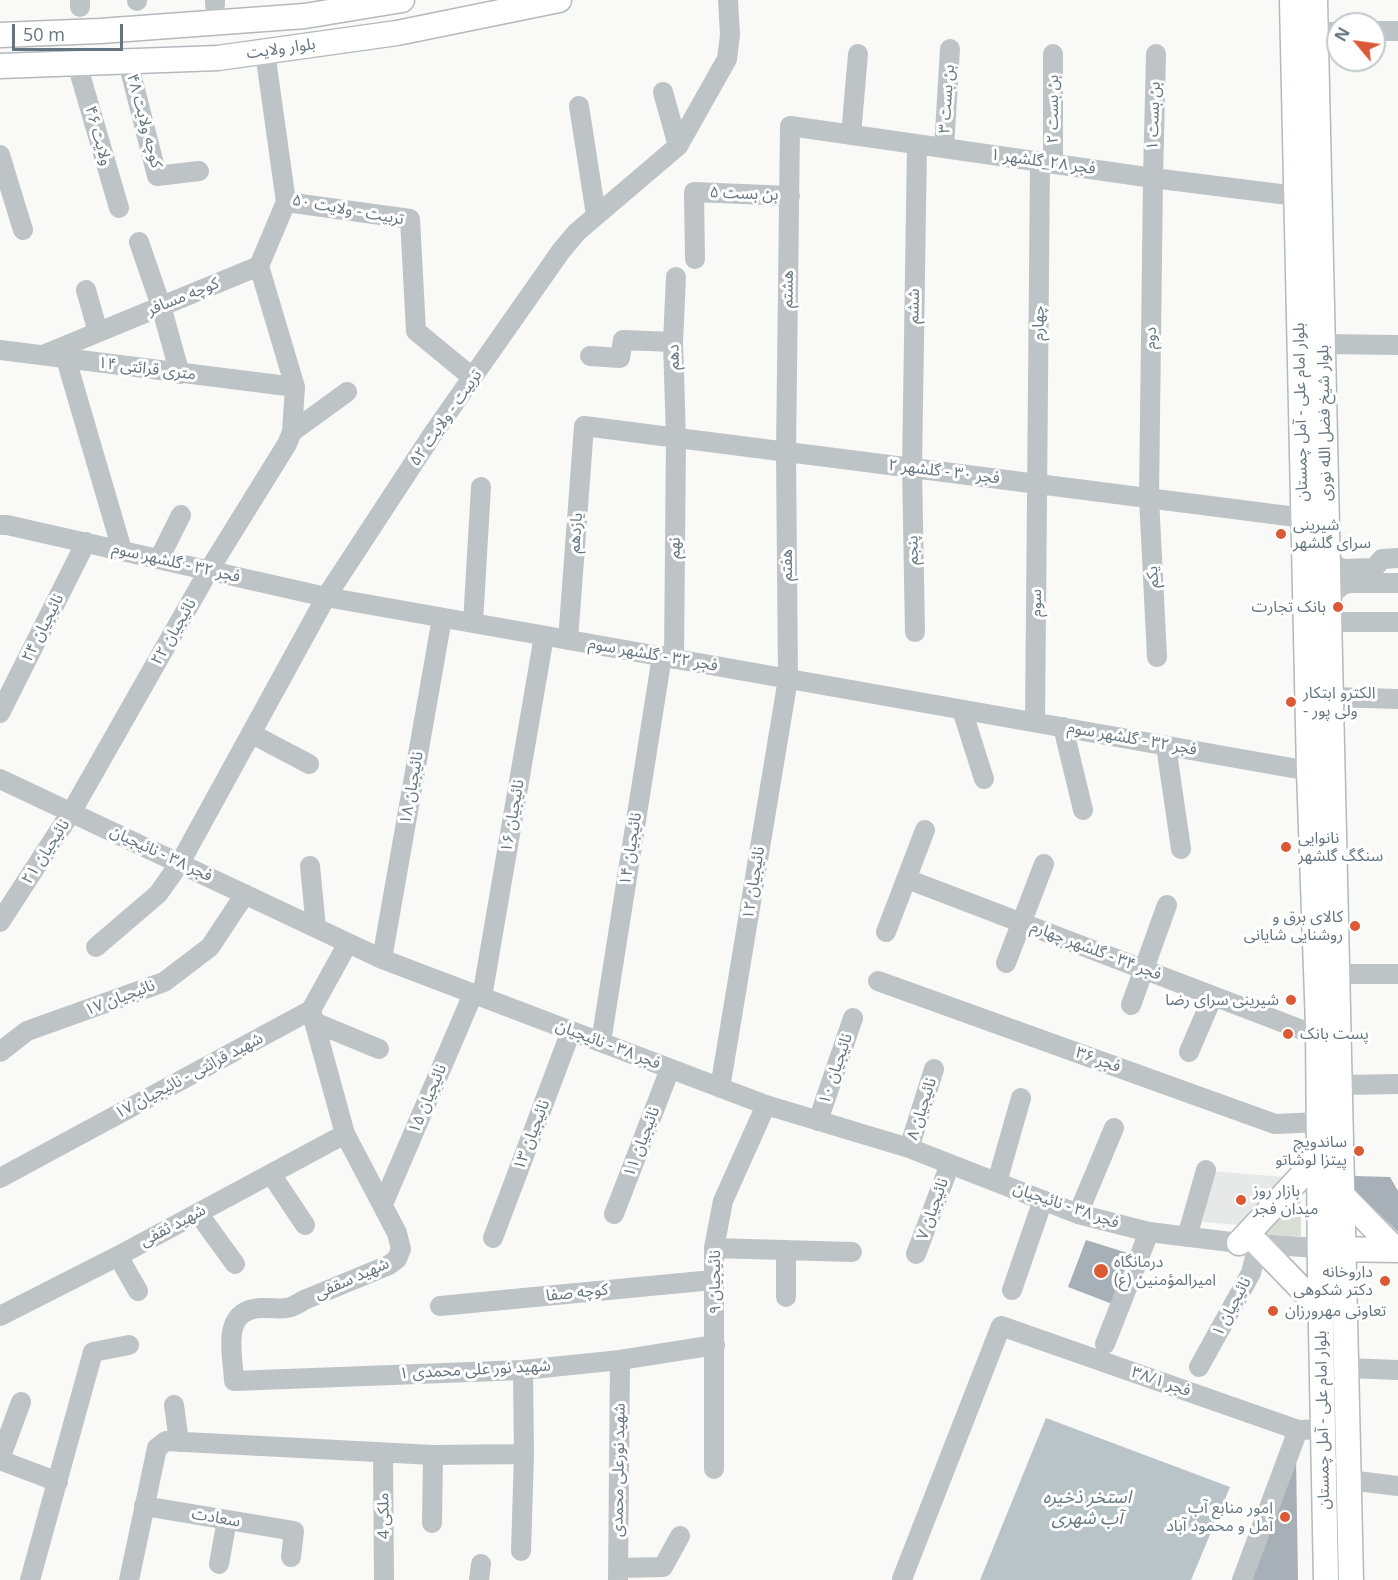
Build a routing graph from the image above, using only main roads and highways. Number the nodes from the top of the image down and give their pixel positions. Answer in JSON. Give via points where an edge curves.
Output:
{"nodes":[{"id":1,"x":402,"y":0,"type":"edge"},
{"id":2,"x":559,"y":0,"type":"edge"},
{"id":3,"x":1293,"y":0,"type":"edge"},
{"id":4,"x":1315,"y":0,"type":"edge"},
{"id":5,"x":1326,"y":29,"type":"edge"},
{"id":6,"x":100,"y":31,"type":"junction"},
{"id":7,"x":8,"y":35,"type":"edge"},
{"id":8,"x":1326,"y":35,"type":"edge"},
{"id":9,"x":0,"y":64,"type":"edge"},
{"id":10,"x":69,"y":64,"type":"junction"},
{"id":11,"x":1305,"y":91,"type":"junction"},
{"id":12,"x":1307,"y":143,"type":"junction"},
{"id":13,"x":1320,"y":1155,"type":"junction"},
{"id":14,"x":1343,"y":1196,"type":"junction"},
{"id":15,"x":1320,"y":1248,"type":"junction"},
{"id":16,"x":1344,"y":1249,"type":"junction"},
{"id":17,"x":1397,"y":1250,"type":"edge"},
{"id":18,"x":1345,"y":1279,"type":"joint"},
{"id":19,"x":1321,"y":1309,"type":"junction"},
{"id":20,"x":1326,"y":1580,"type":"edge"},
{"id":21,"x":1352,"y":1580,"type":"edge"}],
"edges":[{"from":1,"to":6,"type":"main road","name":"بلوار ولایت","via":[[305,16]]},
{"from":2,"to":10,"type":"main road","name":"بلوار ولایت","via":[[397,33],[204,60]]},
{"from":3,"to":11,"type":"main road","name":"بلوار امام علی - آمل چمستان"},
{"from":4,"to":5,"type":"main road"},
{"from":6,"to":7,"type":"main road","name":"بلوار ولایت"},
{"from":6,"to":10,"type":"main road","via":[[46,47],[47,60]]},
{"from":7,"to":9,"type":"main road","via":[[19,48],[11,62]]},
{"from":8,"to":11,"type":"main road"},
{"from":9,"to":10,"type":"main road","name":"بلوار ولایت"},
{"from":11,"to":12,"type":"main road","name":"بلوار امام علی - آمل چمستان"},
{"from":12,"to":13,"type":"main road","name":"بلوار امام علی - آمل چمستان","via":[[1296,196]]},
{"from":12,"to":14,"type":"main road","name":"بلوار شیخ فضل الله نوری","via":[[1323,344]]},
{"from":13,"to":15,"type":"main road","name":"بلوار امام علی - آمل چمستان"},
{"from":13,"to":19,"type":"main road","via":[[1248,1243]]},
{"from":14,"to":16,"type":"main road","name":"بلوار شیخ فضل الله نوری"},
{"from":14,"to":17,"type":"main road"},
{"from":15,"to":16,"type":"main road"},
{"from":15,"to":19,"type":"main road","name":"بلوار امام علی - آمل چمستان"},
{"from":16,"to":17,"type":"main road"},
{"from":16,"to":18,"type":"main road","name":"بلوار شیخ فضل الله نوری"},
{"from":18,"to":21,"type":"main road","name":"بلوار امام علی - آمل چمستان"},
{"from":19,"to":20,"type":"main road","name":"بلوار امام علی - آمل چمستان"}]}
